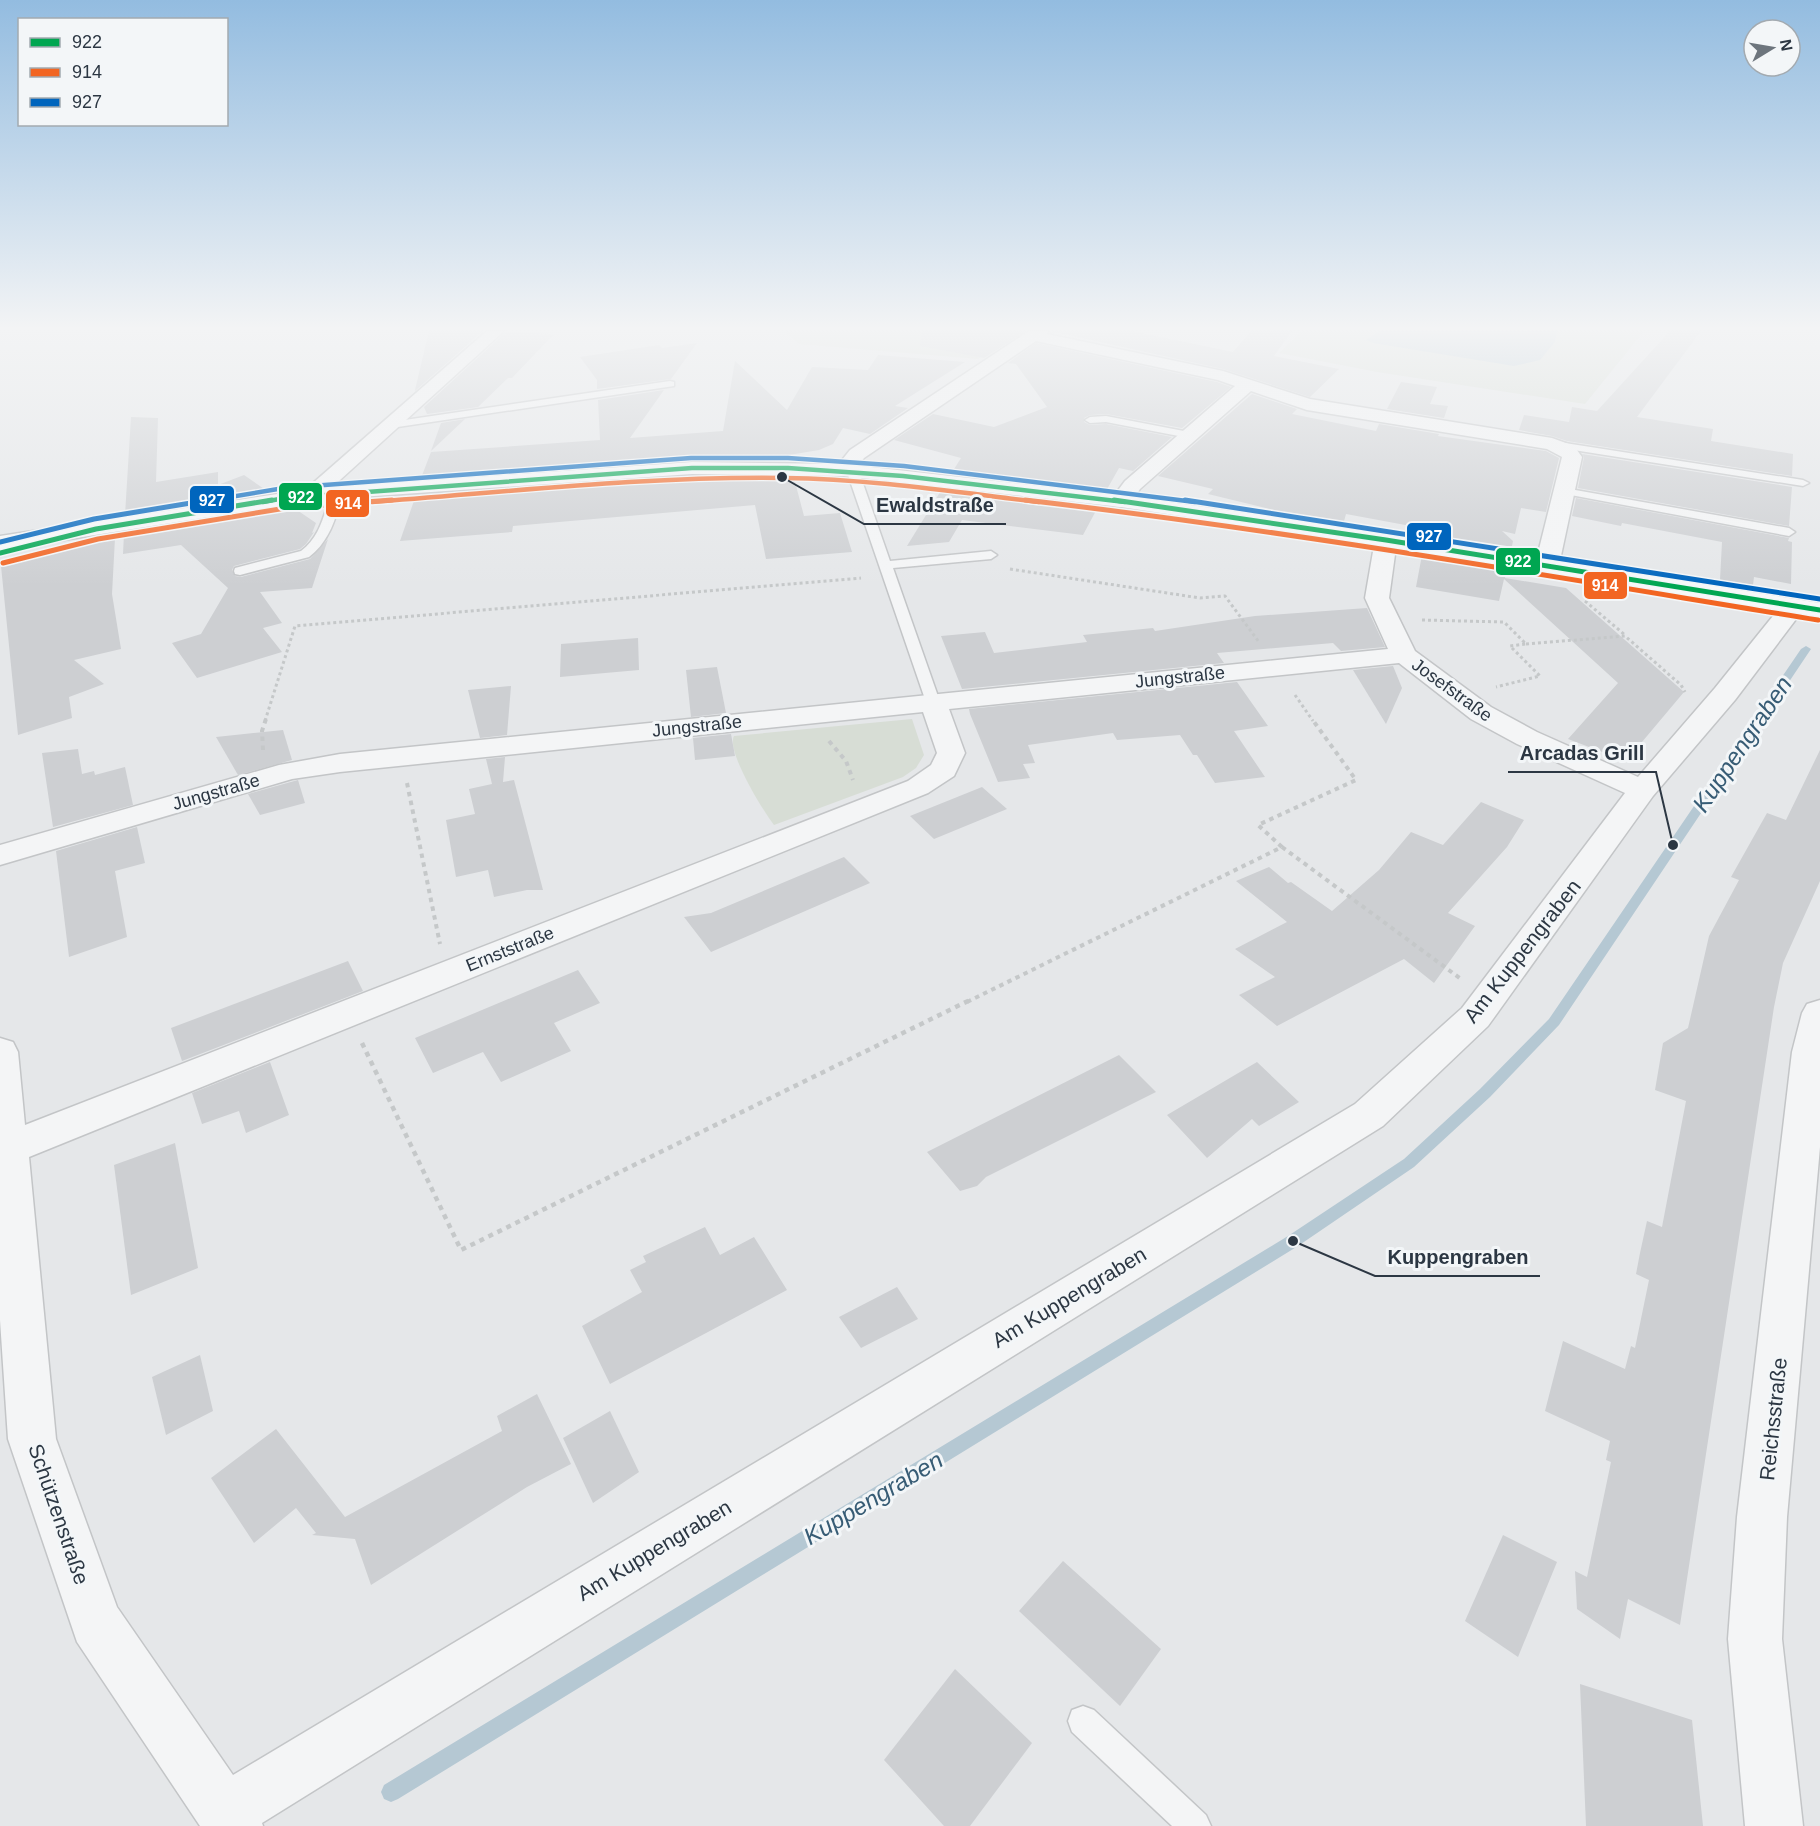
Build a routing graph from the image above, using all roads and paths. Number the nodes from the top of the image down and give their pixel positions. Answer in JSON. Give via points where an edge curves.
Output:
{"nodes":[{"id":1,"x":400,"y":416,"type":"edge"},
{"id":2,"x":460,"y":416,"type":"edge"},
{"id":3,"x":913,"y":416,"type":"edge"},
{"id":4,"x":1211,"y":416,"type":"edge"},
{"id":5,"x":1382,"y":416,"type":"edge"},
{"id":6,"x":1090,"y":420,"type":"dead end"},
{"id":7,"x":390,"y":425,"type":"junction"},
{"id":8,"x":1189,"y":435,"type":"junction"},
{"id":9,"x":1552,"y":444,"type":"junction"},
{"id":10,"x":848,"y":471,"type":"junction"},
{"id":11,"x":1803,"y":483,"type":"dead end"},
{"id":12,"x":1564,"y":491,"type":"junction"},
{"id":13,"x":327,"y":494,"type":"junction"},
{"id":14,"x":1121,"y":501,"type":"junction"},
{"id":15,"x":96,"y":529,"type":"junction"},
{"id":16,"x":1789,"y":532,"type":"dead end"},
{"id":17,"x":1386,"y":540,"type":"junction"},
{"id":18,"x":0,"y":543,"type":"edge"},
{"id":19,"x":0,"y":553,"type":"edge"},
{"id":20,"x":991,"y":555,"type":"dead end"},
{"id":21,"x":1547,"y":565,"type":"junction"},
{"id":22,"x":1007,"y":569,"type":"dead end"},
{"id":23,"x":887,"y":570,"type":"junction"},
{"id":24,"x":240,"y":572,"type":"dead end"},
{"id":25,"x":1807,"y":608,"type":"edge"},
{"id":26,"x":1387,"y":620,"type":"junction"},
{"id":27,"x":1526,"y":644,"type":"junction"},
{"id":28,"x":1404,"y":655,"type":"junction"},
{"id":29,"x":1278,"y":668,"type":"junction"},
{"id":30,"x":1293,"y":692,"type":"dead end"},
{"id":31,"x":1458,"y":696,"type":"junction"},
{"id":32,"x":1688,"y":698,"type":"dead end"},
{"id":33,"x":933,"y":702,"type":"junction"},
{"id":34,"x":810,"y":715,"type":"junction"},
{"id":35,"x":402,"y":756,"type":"junction"},
{"id":36,"x":264,"y":778,"type":"junction"},
{"id":37,"x":1643,"y":790,"type":"junction"},
{"id":38,"x":868,"y":806,"type":"junction"},
{"id":39,"x":1282,"y":847,"type":"junction"},
{"id":40,"x":0,"y":855,"type":"edge"},
{"id":41,"x":446,"y":974,"type":"junction"},
{"id":42,"x":1489,"y":999,"type":"junction"},
{"id":43,"x":348,"y":1012,"type":"junction"},
{"id":44,"x":1820,"y":1014,"type":"edge"},
{"id":45,"x":0,"y":1052,"type":"edge"},
{"id":46,"x":6,"y":1149,"type":"junction"},
{"id":47,"x":1083,"y":1721,"type":"dead end"},
{"id":48,"x":220,"y":1821,"type":"edge"},
{"id":49,"x":1195,"y":1826,"type":"edge"},
{"id":50,"x":1774,"y":1826,"type":"edge"}],
"edges":[{"from":1,"to":7,"type":"street"},
{"from":2,"to":7,"type":"lane"},
{"from":3,"to":10,"type":"street","via":[[857,454]]},
{"from":4,"to":8,"type":"street"},
{"from":5,"to":9,"type":"street"},
{"from":6,"to":8,"type":"lane","via":[[1106,419]]},
{"from":7,"to":13,"type":"street","via":[[320,487]]},
{"from":8,"to":14,"type":"street","via":[[1132,485]]},
{"from":9,"to":11,"type":"lane"},
{"from":9,"to":12,"type":"street","via":[[1568,450],[1572,457]]},
{"from":10,"to":13,"type":"street","via":[[692,468]]},
{"from":10,"to":14,"type":"street"},
{"from":10,"to":23,"type":"lane"},
{"from":12,"to":16,"type":"lane"},
{"from":12,"to":21,"type":"street"},
{"from":13,"to":15,"type":"street"},
{"from":13,"to":24,"type":"lane","via":[[328,523],[315,548]]},
{"from":14,"to":17,"type":"street"},
{"from":15,"to":18,"type":"street"},
{"from":15,"to":19,"type":"street"},
{"from":17,"to":21,"type":"street"},
{"from":17,"to":26,"type":"street","name":"Josefstraße","via":[[1377,598]]},
{"from":20,"to":23,"type":"lane"},
{"from":21,"to":25,"type":"street"},
{"from":22,"to":29,"type":"path","via":[[1200,598],[1225,596]]},
{"from":23,"to":33,"type":"lane"},
{"from":23,"to":36,"type":"path","via":[[296,626],[262,731]]},
{"from":25,"to":37,"type":"street","name":"Am Kuppengraben","via":[[1725,694]]},
{"from":26,"to":27,"type":"path","via":[[1504,622]]},
{"from":26,"to":28,"type":"street","name":"Josefstraße"},
{"from":27,"to":31,"type":"path","via":[[1510,646],[1540,676]]},
{"from":27,"to":32,"type":"path","via":[[1625,636],[1681,685]]},
{"from":28,"to":29,"type":"street","name":"Jungstraße"},
{"from":28,"to":31,"type":"street","name":"Josefstraße"},
{"from":29,"to":33,"type":"street","name":"Jungstraße"},
{"from":30,"to":39,"type":"path","via":[[1356,780],[1258,825]]},
{"from":31,"to":37,"type":"street","name":"Josefstraße","via":[[1527,738]]},
{"from":33,"to":34,"type":"street","name":"Jungstraße"},
{"from":33,"to":38,"type":"street","name":"Ernststraße","via":[[951,753],[944,770],[918,787]]},
{"from":34,"to":35,"type":"street","name":"Jungstraße"},
{"from":34,"to":38,"type":"path","via":[[814,728],[846,761],[856,794]]},
{"from":35,"to":36,"type":"street","name":"Jungstraße"},
{"from":35,"to":41,"type":"path"},
{"from":36,"to":40,"type":"street","name":"Jungstraße"},
{"from":37,"to":42,"type":"street","name":"Am Kuppengraben"},
{"from":38,"to":41,"type":"street","name":"Ernststraße"},
{"from":39,"to":42,"type":"path"},
{"from":39,"to":43,"type":"path","via":[[461,1250]]},
{"from":41,"to":43,"type":"street","name":"Ernststraße"},
{"from":42,"to":48,"type":"street","name":"Am Kuppengraben","via":[[1475,1017],[1369,1115]]},
{"from":43,"to":46,"type":"street","name":"Ernststraße"},
{"from":44,"to":50,"type":"street","name":"Reichsstraße","via":[[1810,1052],[1762,1517],[1755,1639]]},
{"from":45,"to":46,"type":"street","name":"Schützenstraße"},
{"from":46,"to":48,"type":"street","name":"Schützenstraße","via":[[32,1439],[96,1623]]},
{"from":47,"to":49,"type":"lane"}]}
